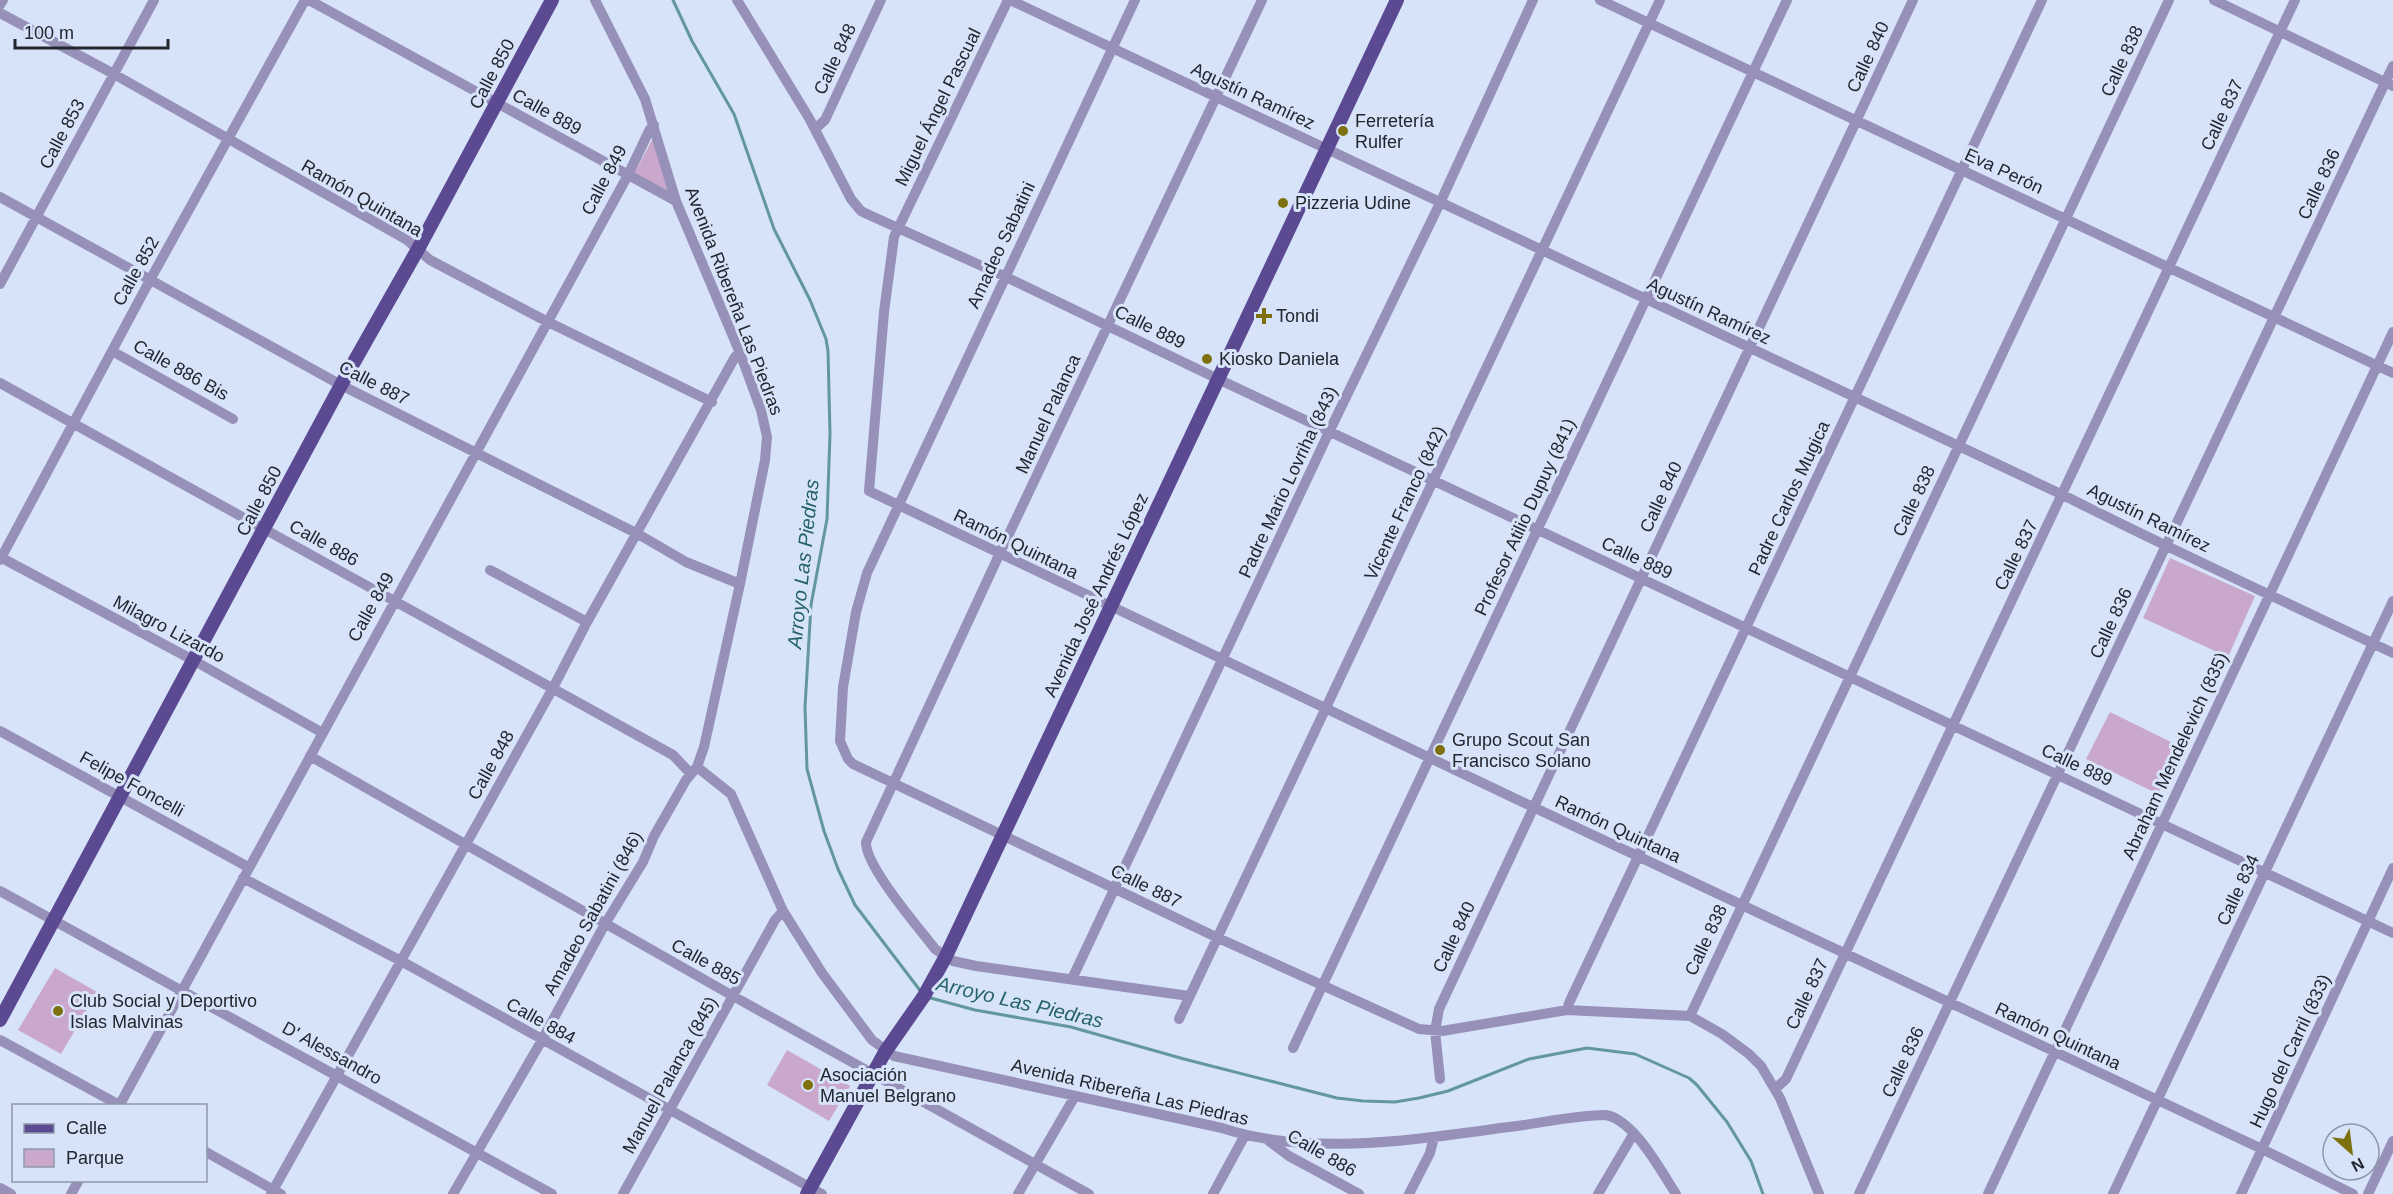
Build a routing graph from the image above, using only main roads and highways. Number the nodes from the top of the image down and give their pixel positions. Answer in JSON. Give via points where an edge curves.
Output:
{"nodes":[{"id":1,"x":552,"y":0,"type":"edge"},
{"id":2,"x":1397,"y":0,"type":"edge"},
{"id":3,"x":0,"y":1020,"type":"edge"},
{"id":4,"x":813,"y":1192,"type":"edge"}],
"edges":[{"from":1,"to":3,"type":"main road","name":"Calle 850"},
{"from":2,"to":4,"type":"main road","name":"Avenida José Andrés López","via":[[945,957],[873,1074]]}]}
